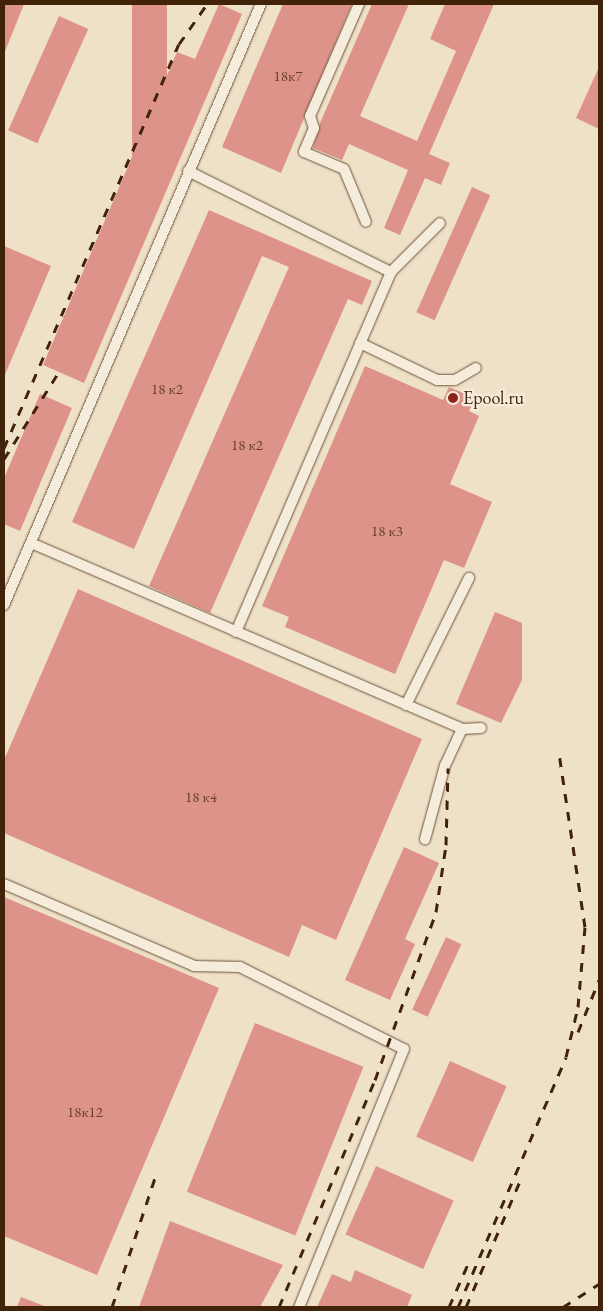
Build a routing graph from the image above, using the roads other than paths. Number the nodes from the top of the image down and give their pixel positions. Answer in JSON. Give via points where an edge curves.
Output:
{"nodes":[{"id":1,"x":261,"y":4,"type":"edge"},
{"id":2,"x":359,"y":4,"type":"edge"},
{"id":3,"x":188,"y":171,"type":"junction"},
{"id":4,"x":366,"y":222,"type":"dead end"},
{"id":5,"x":440,"y":223,"type":"dead end"},
{"id":6,"x":391,"y":272,"type":"junction"},
{"id":7,"x":360,"y":343,"type":"junction"},
{"id":8,"x":476,"y":368,"type":"dead end"},
{"id":9,"x":31,"y":543,"type":"junction"},
{"id":10,"x":469,"y":578,"type":"dead end"},
{"id":11,"x":4,"y":605,"type":"edge"},
{"id":12,"x":236,"y":632,"type":"junction"},
{"id":13,"x":406,"y":705,"type":"junction"},
{"id":14,"x":481,"y":728,"type":"dead end"},
{"id":15,"x":462,"y":729,"type":"junction"},
{"id":16,"x":426,"y":838,"type":"dead end"},
{"id":17,"x":4,"y":884,"type":"edge"},
{"id":18,"x":299,"y":1307,"type":"edge"}],
"edges":[{"from":1,"to":3,"type":"lane"},
{"from":2,"to":4,"type":"lane","via":[[310,116],[314,128],[304,152],[344,169]]},
{"from":3,"to":6,"type":"lane"},
{"from":3,"to":9,"type":"lane"},
{"from":5,"to":6,"type":"lane"},
{"from":6,"to":7,"type":"lane"},
{"from":7,"to":8,"type":"lane","via":[[437,380],[454,380]]},
{"from":7,"to":12,"type":"lane"},
{"from":9,"to":11,"type":"lane"},
{"from":9,"to":12,"type":"lane"},
{"from":10,"to":13,"type":"lane"},
{"from":12,"to":13,"type":"lane"},
{"from":13,"to":15,"type":"lane"},
{"from":14,"to":15,"type":"lane"},
{"from":15,"to":16,"type":"lane","via":[[445,765]]},
{"from":17,"to":18,"type":"lane","via":[[194,966],[240,967],[404,1049]]}]}
